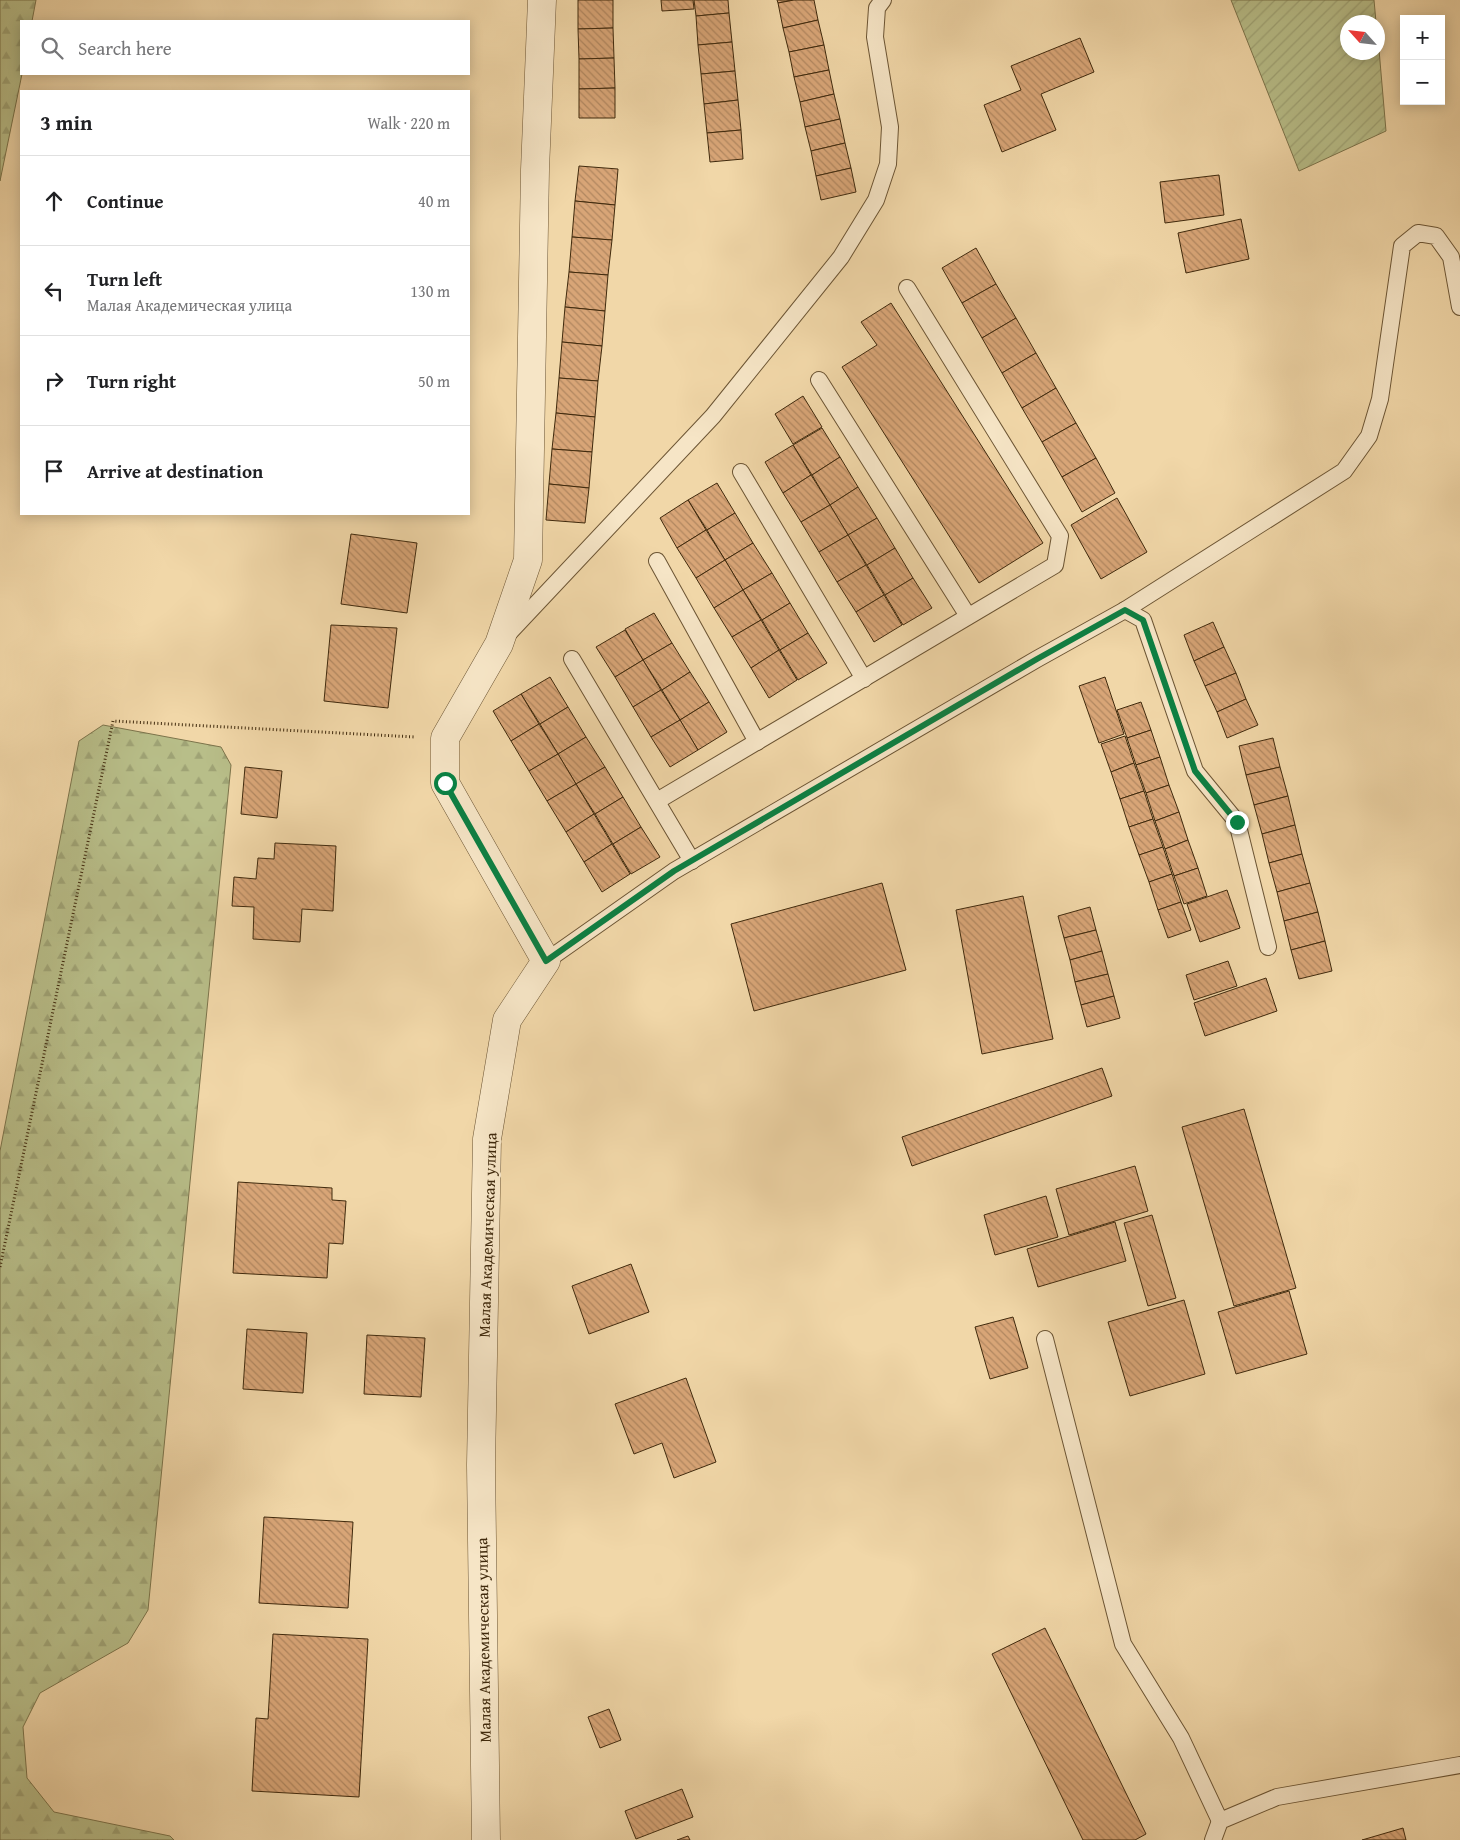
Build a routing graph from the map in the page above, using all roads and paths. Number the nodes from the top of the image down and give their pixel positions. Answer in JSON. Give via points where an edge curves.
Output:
{"nodes":[{"id":1,"x":542,"y":0,"type":"edge"},
{"id":2,"x":883,"y":0,"type":"edge"},
{"id":3,"x":907,"y":288,"type":"dead end"},
{"id":4,"x":1460,"y":307,"type":"edge"},
{"id":5,"x":819,"y":380,"type":"dead end"},
{"id":6,"x":741,"y":472,"type":"dead end"},
{"id":7,"x":657,"y":561,"type":"dead end"},
{"id":8,"x":1125,"y":610,"type":"junction"},
{"id":9,"x":968,"y":616,"type":"junction"},
{"id":10,"x":499,"y":644,"type":"junction"},
{"id":11,"x":572,"y":659,"type":"dead end"},
{"id":12,"x":864,"y":679,"type":"junction"},
{"id":13,"x":445,"y":738,"type":"junction"},
{"id":14,"x":757,"y":742,"type":"junction"},
{"id":15,"x":657,"y":801,"type":"junction"},
{"id":16,"x":692,"y":861,"type":"junction"},
{"id":17,"x":1268,"y":947,"type":"dead end"},
{"id":18,"x":546,"y":961,"type":"junction"},
{"id":19,"x":0,"y":1268,"type":"edge"},
{"id":20,"x":1045,"y":1339,"type":"dead end"},
{"id":21,"x":1460,"y":1765,"type":"edge"},
{"id":22,"x":1220,"y":1822,"type":"junction"},
{"id":23,"x":486,"y":1840,"type":"edge"},
{"id":24,"x":1213,"y":1840,"type":"edge"}],
"edges":[{"from":1,"to":10,"type":"street","via":[[535,170],[528,560]]},
{"from":2,"to":10,"type":"lane","via":[[877,8],[875,37],[890,127],[888,164],[876,200],[841,257],[713,416]]},
{"from":3,"to":9,"type":"lane","via":[[1060,536],[1055,565]]},
{"from":4,"to":8,"type":"lane","name":"Малая Академическая улица","via":[[1451,257],[1436,236],[1418,233],[1402,246],[1380,399],[1369,436],[1344,471]]},
{"from":5,"to":9,"type":"lane"},
{"from":6,"to":12,"type":"lane"},
{"from":7,"to":14,"type":"lane"},
{"from":8,"to":16,"type":"lane","name":"Малая Академическая улица"},
{"from":8,"to":17,"type":"lane","via":[[1143,620],[1195,771],[1237,822]]},
{"from":9,"to":12,"type":"lane"},
{"from":10,"to":13,"type":"street"},
{"from":11,"to":15,"type":"lane"},
{"from":12,"to":14,"type":"lane"},
{"from":13,"to":18,"type":"street","via":[[445,783]]},
{"from":13,"to":19,"type":"path","via":[[113,721]]},
{"from":14,"to":15,"type":"lane"},
{"from":15,"to":16,"type":"lane"},
{"from":16,"to":18,"type":"lane","name":"Малая Академическая улица"},
{"from":18,"to":23,"type":"street","name":"Малая Академическая улица","via":[[507,1020],[488,1139],[481,1465]]},
{"from":20,"to":22,"type":"lane","via":[[1123,1644],[1181,1738]]},
{"from":21,"to":22,"type":"lane","via":[[1276,1797]]},
{"from":22,"to":24,"type":"lane"}]}
